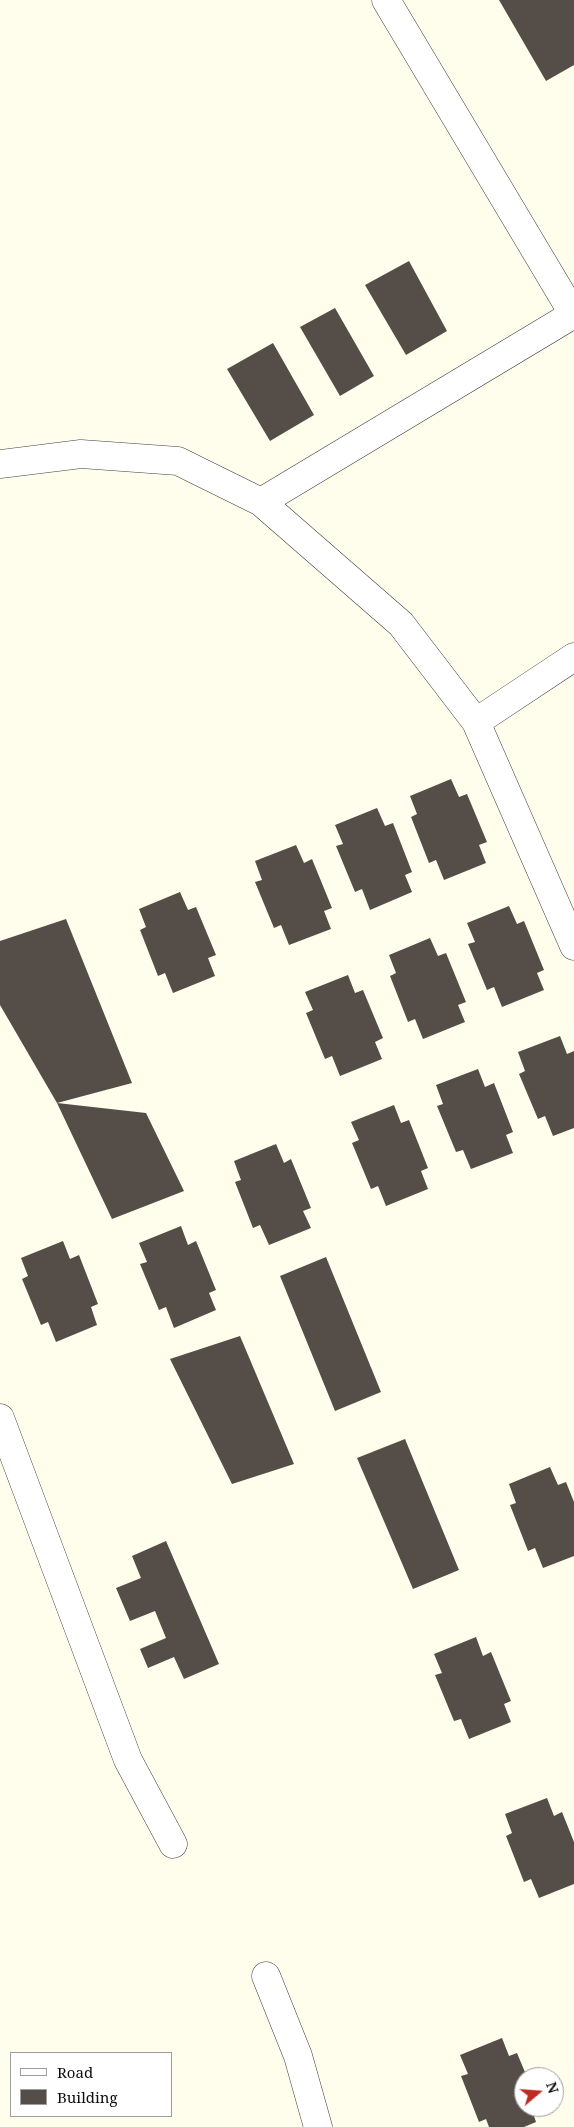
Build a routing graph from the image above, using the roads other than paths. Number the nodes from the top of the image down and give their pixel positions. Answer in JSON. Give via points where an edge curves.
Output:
{"nodes":[{"id":1,"x":386,"y":0,"type":"edge"},
{"id":2,"x":574,"y":314,"type":"edge"},
{"id":3,"x":0,"y":464,"type":"edge"},
{"id":4,"x":261,"y":502,"type":"junction"},
{"id":5,"x":574,"y":657,"type":"edge"},
{"id":6,"x":476,"y":722,"type":"junction"},
{"id":7,"x":574,"y":946,"type":"edge"},
{"id":8,"x":0,"y":1418,"type":"edge"},
{"id":9,"x":173,"y":1844,"type":"dead end"},
{"id":10,"x":266,"y":1976,"type":"dead end"},
{"id":11,"x":318,"y":2127,"type":"edge"}],
"edges":[{"from":1,"to":2,"type":"street"},
{"from":2,"to":4,"type":"street"},
{"from":3,"to":4,"type":"street","via":[[81,454],[178,460]]},
{"from":4,"to":6,"type":"street","via":[[400,624]]},
{"from":5,"to":6,"type":"street"},
{"from":6,"to":7,"type":"street"},
{"from":8,"to":9,"type":"street","via":[[128,1760]]},
{"from":10,"to":11,"type":"street","via":[[298,2056]]}]}
